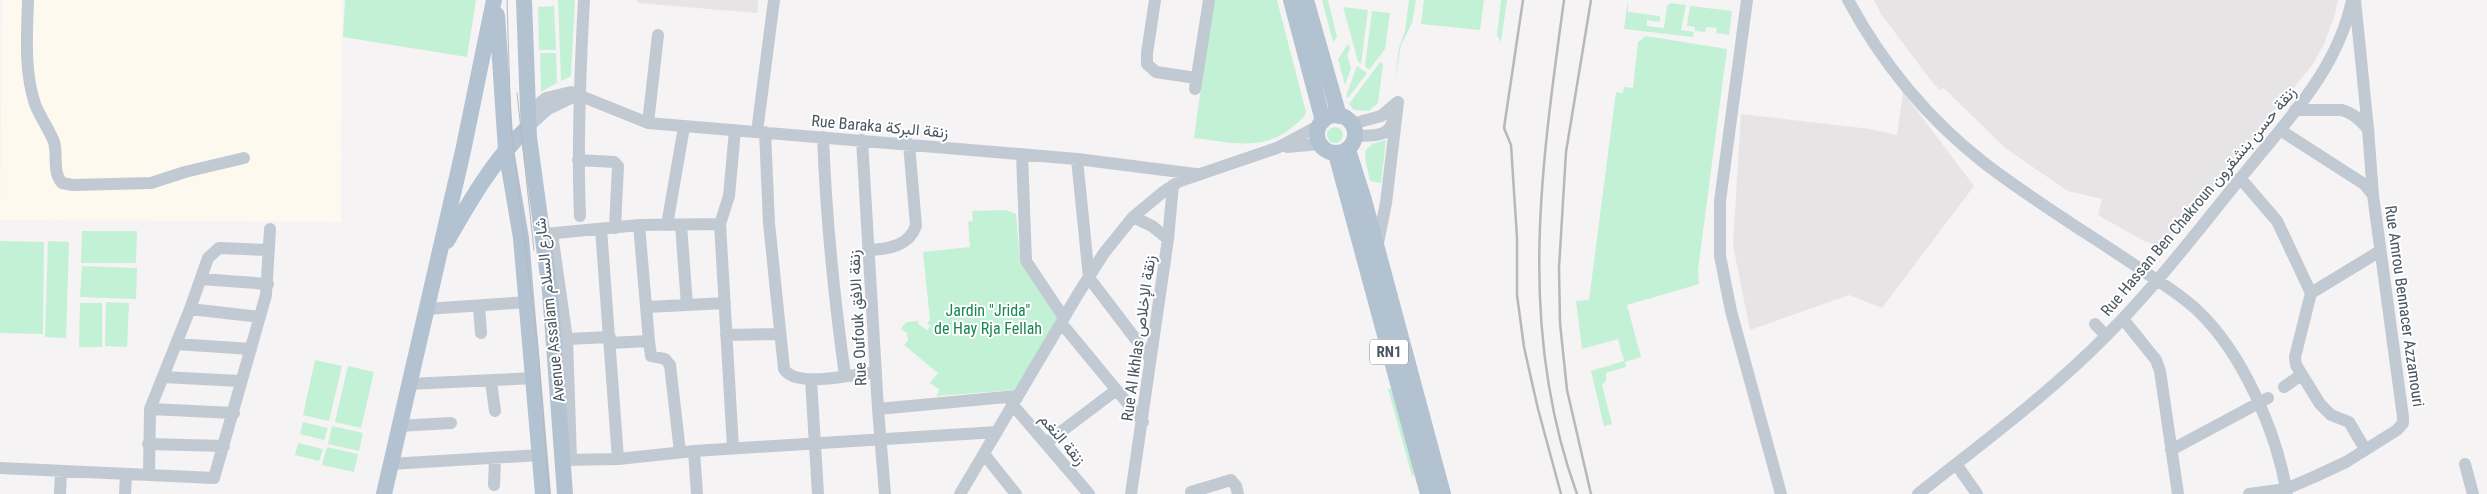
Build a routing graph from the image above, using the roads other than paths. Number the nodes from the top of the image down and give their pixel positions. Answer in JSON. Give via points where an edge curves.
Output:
{"nodes":[{"id":1,"x":28,"y":0,"type":"edge"},
{"id":2,"x":495,"y":0,"type":"edge"},
{"id":3,"x":524,"y":0,"type":"edge"},
{"id":4,"x":584,"y":0,"type":"edge"},
{"id":5,"x":774,"y":0,"type":"edge"},
{"id":6,"x":1155,"y":0,"type":"edge"},
{"id":7,"x":1209,"y":0,"type":"edge"},
{"id":8,"x":1291,"y":0,"type":"edge"},
{"id":9,"x":1306,"y":0,"type":"edge"},
{"id":10,"x":1747,"y":0,"type":"edge"},
{"id":11,"x":1848,"y":0,"type":"edge"},
{"id":12,"x":2354,"y":0,"type":"edge"},
{"id":13,"x":658,"y":35,"type":"dead end"},
{"id":14,"x":573,"y":93,"type":"junction"},
{"id":15,"x":2295,"y":110,"type":"junction"},
{"id":16,"x":529,"y":119,"type":"junction"},
{"id":17,"x":648,"y":123,"type":"junction"},
{"id":18,"x":684,"y":127,"type":"junction"},
{"id":19,"x":761,"y":128,"type":"junction"},
{"id":20,"x":2368,"y":129,"type":"junction"},
{"id":21,"x":735,"y":130,"type":"junction"},
{"id":22,"x":2280,"y":130,"type":"junction"},
{"id":23,"x":1339,"y":132,"type":"junction"},
{"id":24,"x":823,"y":137,"type":"junction"},
{"id":25,"x":862,"y":140,"type":"junction"},
{"id":26,"x":505,"y":143,"type":"junction"},
{"id":27,"x":909,"y":144,"type":"junction"},
{"id":28,"x":1319,"y":144,"type":"joint"},
{"id":29,"x":1277,"y":148,"type":"junction"},
{"id":30,"x":1022,"y":154,"type":"junction"},
{"id":31,"x":244,"y":158,"type":"dead end"},
{"id":32,"x":1077,"y":159,"type":"junction"},
{"id":33,"x":578,"y":160,"type":"junction"},
{"id":34,"x":1196,"y":174,"type":"junction"},
{"id":35,"x":2240,"y":178,"type":"junction"},
{"id":36,"x":1173,"y":185,"type":"junction"},
{"id":37,"x":2373,"y":195,"type":"junction"},
{"id":38,"x":450,"y":203,"type":"junction"},
{"id":39,"x":580,"y":216,"type":"dead end"},
{"id":40,"x":1134,"y":217,"type":"junction"},
{"id":41,"x":720,"y":224,"type":"junction"},
{"id":42,"x":667,"y":225,"type":"junction"},
{"id":43,"x":681,"y":225,"type":"junction"},
{"id":44,"x":639,"y":226,"type":"junction"},
{"id":45,"x":615,"y":228,"type":"junction"},
{"id":46,"x":270,"y":229,"type":"dead end"},
{"id":47,"x":601,"y":229,"type":"junction"},
{"id":48,"x":547,"y":234,"type":"junction"},
{"id":49,"x":1168,"y":239,"type":"junction"},
{"id":50,"x":1377,"y":248,"type":"junction"},
{"id":51,"x":268,"y":250,"type":"junction"},
{"id":52,"x":870,"y":250,"type":"junction"},
{"id":53,"x":2380,"y":251,"type":"junction"},
{"id":54,"x":438,"y":256,"type":"junction"},
{"id":55,"x":1088,"y":278,"type":"junction"},
{"id":56,"x":201,"y":279,"type":"junction"},
{"id":57,"x":2157,"y":281,"type":"junction"},
{"id":58,"x":268,"y":284,"type":"junction"},
{"id":59,"x":2311,"y":293,"type":"junction"},
{"id":60,"x":528,"y":302,"type":"junction"},
{"id":61,"x":725,"y":303,"type":"junction"},
{"id":62,"x":687,"y":305,"type":"junction"},
{"id":63,"x":479,"y":306,"type":"junction"},
{"id":64,"x":646,"y":307,"type":"junction"},
{"id":65,"x":190,"y":309,"type":"junction"},
{"id":66,"x":426,"y":309,"type":"junction"},
{"id":67,"x":260,"y":317,"type":"junction"},
{"id":68,"x":2123,"y":319,"type":"junction"},
{"id":69,"x":1063,"y":321,"type":"junction"},
{"id":70,"x":2095,"y":324,"type":"dead end"},
{"id":71,"x":481,"y":333,"type":"dead end"},
{"id":72,"x":779,"y":334,"type":"junction"},
{"id":73,"x":726,"y":335,"type":"junction"},
{"id":74,"x":2106,"y":336,"type":"junction"},
{"id":75,"x":567,"y":339,"type":"junction"},
{"id":76,"x":610,"y":340,"type":"junction"},
{"id":77,"x":649,"y":341,"type":"junction"},
{"id":78,"x":176,"y":344,"type":"junction"},
{"id":79,"x":251,"y":349,"type":"junction"},
{"id":80,"x":1150,"y":358,"type":"junction"},
{"id":81,"x":876,"y":372,"type":"junction"},
{"id":82,"x":2301,"y":375,"type":"junction"},
{"id":83,"x":845,"y":376,"type":"junction"},
{"id":84,"x":163,"y":377,"type":"junction"},
{"id":85,"x":535,"y":378,"type":"junction"},
{"id":86,"x":811,"y":380,"type":"junction"},
{"id":87,"x":240,"y":381,"type":"junction"},
{"id":88,"x":491,"y":382,"type":"junction"},
{"id":89,"x":409,"y":384,"type":"junction"},
{"id":90,"x":2284,"y":387,"type":"dead end"},
{"id":91,"x":1115,"y":391,"type":"junction"},
{"id":92,"x":1015,"y":400,"type":"junction"},
{"id":93,"x":2263,"y":401,"type":"junction"},
{"id":94,"x":878,"y":409,"type":"junction"},
{"id":95,"x":150,"y":410,"type":"junction"},
{"id":96,"x":495,"y":411,"type":"dead end"},
{"id":97,"x":234,"y":413,"type":"junction"},
{"id":98,"x":1143,"y":422,"type":"junction"},
{"id":99,"x":450,"y":423,"type":"dead end"},
{"id":100,"x":398,"y":426,"type":"junction"},
{"id":101,"x":997,"y":432,"type":"junction"},
{"id":102,"x":882,"y":441,"type":"junction"},
{"id":103,"x":814,"y":443,"type":"junction"},
{"id":104,"x":1046,"y":443,"type":"junction"},
{"id":105,"x":148,"y":444,"type":"junction"},
{"id":106,"x":224,"y":446,"type":"junction"},
{"id":107,"x":733,"y":448,"type":"junction"},
{"id":108,"x":2365,"y":449,"type":"junction"},
{"id":109,"x":2171,"y":450,"type":"junction"},
{"id":110,"x":694,"y":451,"type":"junction"},
{"id":111,"x":680,"y":452,"type":"junction"},
{"id":112,"x":984,"y":454,"type":"junction"},
{"id":113,"x":540,"y":455,"type":"junction"},
{"id":114,"x":495,"y":459,"type":"junction"},
{"id":115,"x":618,"y":459,"type":"junction"},
{"id":116,"x":567,"y":460,"type":"junction"},
{"id":117,"x":390,"y":464,"type":"junction"},
{"id":118,"x":1956,"y":464,"type":"junction"},
{"id":119,"x":2465,"y":464,"type":"dead end"},
{"id":120,"x":0,"y":468,"type":"edge"},
{"id":121,"x":61,"y":471,"type":"junction"},
{"id":122,"x":126,"y":474,"type":"junction"},
{"id":123,"x":148,"y":475,"type":"junction"},
{"id":124,"x":494,"y":485,"type":"dead end"},
{"id":125,"x":2287,"y":491,"type":"edge"},
{"id":126,"x":1082,"y":492,"type":"edge"},
{"id":127,"x":1191,"y":492,"type":"dead end"},
{"id":128,"x":60,"y":494,"type":"edge"},
{"id":129,"x":125,"y":494,"type":"edge"},
{"id":130,"x":384,"y":494,"type":"edge"},
{"id":131,"x":543,"y":494,"type":"edge"},
{"id":132,"x":565,"y":494,"type":"edge"},
{"id":133,"x":697,"y":494,"type":"edge"},
{"id":134,"x":818,"y":494,"type":"edge"},
{"id":135,"x":885,"y":494,"type":"edge"},
{"id":136,"x":960,"y":494,"type":"edge"},
{"id":137,"x":1016,"y":494,"type":"edge"},
{"id":138,"x":1131,"y":494,"type":"edge"},
{"id":139,"x":1238,"y":494,"type":"edge"},
{"id":140,"x":1428,"y":494,"type":"edge"},
{"id":141,"x":1443,"y":494,"type":"edge"},
{"id":142,"x":1781,"y":494,"type":"edge"},
{"id":143,"x":1918,"y":494,"type":"edge"},
{"id":144,"x":1977,"y":494,"type":"edge"},
{"id":145,"x":2178,"y":494,"type":"edge"},
{"id":146,"x":2249,"y":494,"type":"edge"},
{"id":147,"x":2473,"y":494,"type":"edge"}],
"edges":[{"from":1,"to":31,"type":"street","via":[[31,91],[54,142],[57,173],[62,182],[73,185],[151,183]]},
{"from":2,"to":26,"type":"main road","name":"Avenue Assalam شارع السلام"},
{"from":2,"to":38,"type":"main road"},
{"from":3,"to":16,"type":"main road","name":"Avenue Assalam شارع السلام"},
{"from":4,"to":14,"type":"street"},
{"from":5,"to":19,"type":"street"},
{"from":6,"to":7,"type":"street","via":[[1147,64],[1156,72],[1196,83]]},
{"from":8,"to":23,"type":"main road","number":"RN1"},
{"from":9,"to":23,"type":"main road","number":"RN1"},
{"from":10,"to":142,"type":"street","via":[[1720,201],[1720,256],[1737,334]]},
{"from":11,"to":57,"type":"street","via":[[1884,58],[1945,130],[1998,174]]},
{"from":12,"to":15,"type":"street","name":"Rue Hassan Ben Chakroun زنقة حسن بنشقرون","via":[[2333,54],[2316,84]]},
{"from":12,"to":20,"type":"street"},
{"from":13,"to":17,"type":"street"},
{"from":14,"to":16,"type":"street"},
{"from":14,"to":17,"type":"street","name":"Rue Baraka زنقة البركة"},
{"from":14,"to":33,"type":"street"},
{"from":15,"to":20,"type":"street","via":[[2348,112]]},
{"from":15,"to":22,"type":"street","name":"Rue Hassan Ben Chakroun زنقة حسن بنشقرون"},
{"from":16,"to":26,"type":"main road"},
{"from":16,"to":48,"type":"main road","name":"Avenue Assalam شارع السلام"},
{"from":17,"to":18,"type":"street","name":"Rue Baraka زنقة البركة"},
{"from":18,"to":21,"type":"street","name":"Rue Baraka زنقة البركة"},
{"from":18,"to":42,"type":"street"},
{"from":19,"to":21,"type":"street","name":"Rue Baraka زنقة البركة"},
{"from":19,"to":24,"type":"street","name":"Rue Baraka زنقة البركة"},
{"from":19,"to":72,"type":"street"},
{"from":20,"to":37,"type":"street"},
{"from":21,"to":41,"type":"street","via":[[729,196]]},
{"from":22,"to":35,"type":"street","name":"Rue Hassan Ben Chakroun زنقة حسن بنشقرون"},
{"from":22,"to":37,"type":"street","name":"Rue Amrou Bennacer Azzamouri","via":[[2364,184]]},
{"from":23,"to":28,"type":"main road","number":"RN1","via":[[1317,136]]},
{"from":23,"to":29,"type":"street"},
{"from":23,"to":50,"type":"main road","number":"RN1"},
{"from":23,"to":50,"type":"street","via":[[1380,134],[1388,131],[1393,125],[1398,102],[1386,203]]},
{"from":23,"to":140,"type":"main road","number":"RN1"},
{"from":24,"to":25,"type":"street","name":"Rue Baraka زنقة البركة"},
{"from":24,"to":83,"type":"street","via":[[834,302]]},
{"from":25,"to":27,"type":"street","name":"Rue Baraka زنقة البركة"},
{"from":25,"to":52,"type":"street","name":"Rue Oufouk زنقة الافق"},
{"from":26,"to":38,"type":"main road"},
{"from":26,"to":54,"type":"main road"},
{"from":26,"to":60,"type":"main road","name":"Avenue Assalam شارع السلام","via":[[518,215]]},
{"from":27,"to":30,"type":"street","name":"Rue Baraka زنقة البركة"},
{"from":27,"to":52,"type":"street","via":[[914,232],[900,244]]},
{"from":28,"to":29,"type":"street"},
{"from":29,"to":34,"type":"street"},
{"from":30,"to":32,"type":"street","name":"Rue Baraka زنقة البركة"},
{"from":30,"to":69,"type":"street","via":[[1026,261]]},
{"from":32,"to":34,"type":"street","name":"Rue Baraka زنقة البركة"},
{"from":32,"to":55,"type":"street"},
{"from":33,"to":39,"type":"street"},
{"from":33,"to":45,"type":"street","via":[[614,162],[618,166]]},
{"from":34,"to":36,"type":"street"},
{"from":35,"to":57,"type":"street","name":"Rue Hassan Ben Chakroun زنقة حسن بنشقرون"},
{"from":35,"to":59,"type":"street","via":[[2277,221]]},
{"from":36,"to":40,"type":"street"},
{"from":36,"to":49,"type":"street","name":"Rue Al Ikhlas زنقة الإخلاص"},
{"from":37,"to":53,"type":"street","name":"Rue Amrou Bennacer Azzamouri"},
{"from":38,"to":54,"type":"main road"},
{"from":40,"to":49,"type":"street"},
{"from":40,"to":55,"type":"street"},
{"from":41,"to":43,"type":"street"},
{"from":41,"to":61,"type":"street"},
{"from":42,"to":43,"type":"street"},
{"from":42,"to":44,"type":"street"},
{"from":43,"to":62,"type":"street"},
{"from":44,"to":45,"type":"street"},
{"from":44,"to":64,"type":"street"},
{"from":45,"to":47,"type":"street"},
{"from":46,"to":51,"type":"street"},
{"from":47,"to":48,"type":"street"},
{"from":47,"to":76,"type":"street"},
{"from":48,"to":75,"type":"street"},
{"from":48,"to":116,"type":"main road","name":"Avenue Assalam شارع السلام"},
{"from":49,"to":80,"type":"street","name":"Rue Al Ikhlas زنقة الإخلاص"},
{"from":50,"to":141,"type":"main road","number":"RN1"},
{"from":51,"to":56,"type":"street","via":[[219,248],[208,258]]},
{"from":51,"to":58,"type":"street"},
{"from":52,"to":81,"type":"street","name":"Rue Oufouk زنقة الافق"},
{"from":53,"to":59,"type":"street"},
{"from":53,"to":108,"type":"street","name":"Rue Amrou Bennacer Azzamouri","via":[[2403,417],[2400,428]]},
{"from":54,"to":66,"type":"main road"},
{"from":55,"to":69,"type":"street"},
{"from":55,"to":80,"type":"street"},
{"from":56,"to":58,"type":"street"},
{"from":56,"to":65,"type":"street"},
{"from":57,"to":68,"type":"street","name":"Rue Hassan Ben Chakroun زنقة حسن بنشقرون"},
{"from":57,"to":93,"type":"street","via":[[2185,300],[2210,324]]},
{"from":58,"to":67,"type":"street"},
{"from":59,"to":82,"type":"street","via":[[2296,357]]},
{"from":60,"to":63,"type":"street"},
{"from":60,"to":85,"type":"main road","name":"Avenue Assalam شارع السلام"},
{"from":61,"to":62,"type":"street"},
{"from":61,"to":73,"type":"street"},
{"from":62,"to":64,"type":"street"},
{"from":63,"to":66,"type":"street"},
{"from":63,"to":71,"type":"street"},
{"from":64,"to":77,"type":"street"},
{"from":65,"to":67,"type":"street"},
{"from":65,"to":78,"type":"street"},
{"from":66,"to":89,"type":"main road"},
{"from":67,"to":79,"type":"street"},
{"from":68,"to":74,"type":"street","name":"Rue Hassan Ben Chakroun زنقة حسن بنشقرون"},
{"from":68,"to":109,"type":"street","via":[[2156,360]]},
{"from":69,"to":91,"type":"street"},
{"from":69,"to":92,"type":"street"},
{"from":70,"to":74,"type":"street"},
{"from":72,"to":73,"type":"street"},
{"from":72,"to":86,"type":"street","via":[[786,373],[798,379]]},
{"from":73,"to":107,"type":"street"},
{"from":74,"to":118,"type":"street","name":"Rue Hassan Ben Chakroun زنقة حسن بنشقرون","via":[[2069,371]]},
{"from":75,"to":76,"type":"street"},
{"from":75,"to":116,"type":"street"},
{"from":76,"to":77,"type":"street"},
{"from":76,"to":115,"type":"street"},
{"from":77,"to":111,"type":"street","via":[[651,356],[670,365]]},
{"from":78,"to":79,"type":"street"},
{"from":78,"to":84,"type":"street"},
{"from":79,"to":87,"type":"street"},
{"from":80,"to":98,"type":"street","name":"Rue Al Ikhlas زنقة الإخلاص"},
{"from":81,"to":83,"type":"street"},
{"from":81,"to":94,"type":"street","name":"Rue Oufouk زنقة الافق"},
{"from":82,"to":90,"type":"street"},
{"from":82,"to":108,"type":"street","via":[[2325,410],[2353,427]]},
{"from":83,"to":86,"type":"street"},
{"from":84,"to":87,"type":"street"},
{"from":84,"to":95,"type":"street"},
{"from":85,"to":88,"type":"street"},
{"from":85,"to":113,"type":"main road","name":"Avenue Assalam شارع السلام"},
{"from":86,"to":103,"type":"street"},
{"from":87,"to":97,"type":"street"},
{"from":88,"to":89,"type":"street"},
{"from":88,"to":96,"type":"street"},
{"from":89,"to":100,"type":"main road"},
{"from":91,"to":98,"type":"street"},
{"from":91,"to":104,"type":"street"},
{"from":92,"to":94,"type":"street"},
{"from":92,"to":101,"type":"street"},
{"from":92,"to":104,"type":"street","name":"زنقة النغم"},
{"from":93,"to":109,"type":"street"},
{"from":93,"to":125,"type":"street"},
{"from":94,"to":102,"type":"street","name":"Rue Oufouk زنقة الافق"},
{"from":95,"to":97,"type":"street"},
{"from":95,"to":105,"type":"street"},
{"from":97,"to":106,"type":"street"},
{"from":98,"to":138,"type":"street","name":"Rue Al Ikhlas زنقة الإخلاص"},
{"from":99,"to":100,"type":"street"},
{"from":100,"to":117,"type":"main road"},
{"from":101,"to":102,"type":"street"},
{"from":101,"to":112,"type":"street"},
{"from":102,"to":103,"type":"street"},
{"from":102,"to":135,"type":"street","name":"Rue Oufouk زنقة الافق"},
{"from":103,"to":107,"type":"street"},
{"from":103,"to":134,"type":"street"},
{"from":104,"to":126,"type":"street","name":"زنقة النغم"},
{"from":105,"to":106,"type":"street"},
{"from":105,"to":123,"type":"street"},
{"from":106,"to":123,"type":"street","via":[[214,478]]},
{"from":107,"to":110,"type":"street"},
{"from":108,"to":125,"type":"street","name":"Rue Amrou Bennacer Azzamouri"},
{"from":109,"to":145,"type":"street"},
{"from":110,"to":111,"type":"street"},
{"from":110,"to":133,"type":"street"},
{"from":111,"to":115,"type":"street"},
{"from":112,"to":136,"type":"street"},
{"from":112,"to":137,"type":"street"},
{"from":113,"to":114,"type":"street"},
{"from":113,"to":131,"type":"main road","name":"Avenue Assalam شارع السلام"},
{"from":114,"to":117,"type":"street"},
{"from":114,"to":124,"type":"street"},
{"from":115,"to":116,"type":"street"},
{"from":116,"to":132,"type":"main road","name":"Avenue Assalam شارع السلام"},
{"from":117,"to":130,"type":"main road"},
{"from":118,"to":143,"type":"street","name":"Rue Hassan Ben Chakroun زنقة حسن بنشقرون"},
{"from":118,"to":144,"type":"street"},
{"from":119,"to":147,"type":"street"},
{"from":120,"to":121,"type":"street"},
{"from":121,"to":122,"type":"street"},
{"from":121,"to":128,"type":"street"},
{"from":122,"to":123,"type":"street"},
{"from":122,"to":129,"type":"street"},
{"from":125,"to":146,"type":"street","name":"Rue Amrou Bennacer Azzamouri"},
{"from":127,"to":139,"type":"street","via":[[1231,480]]}]}
